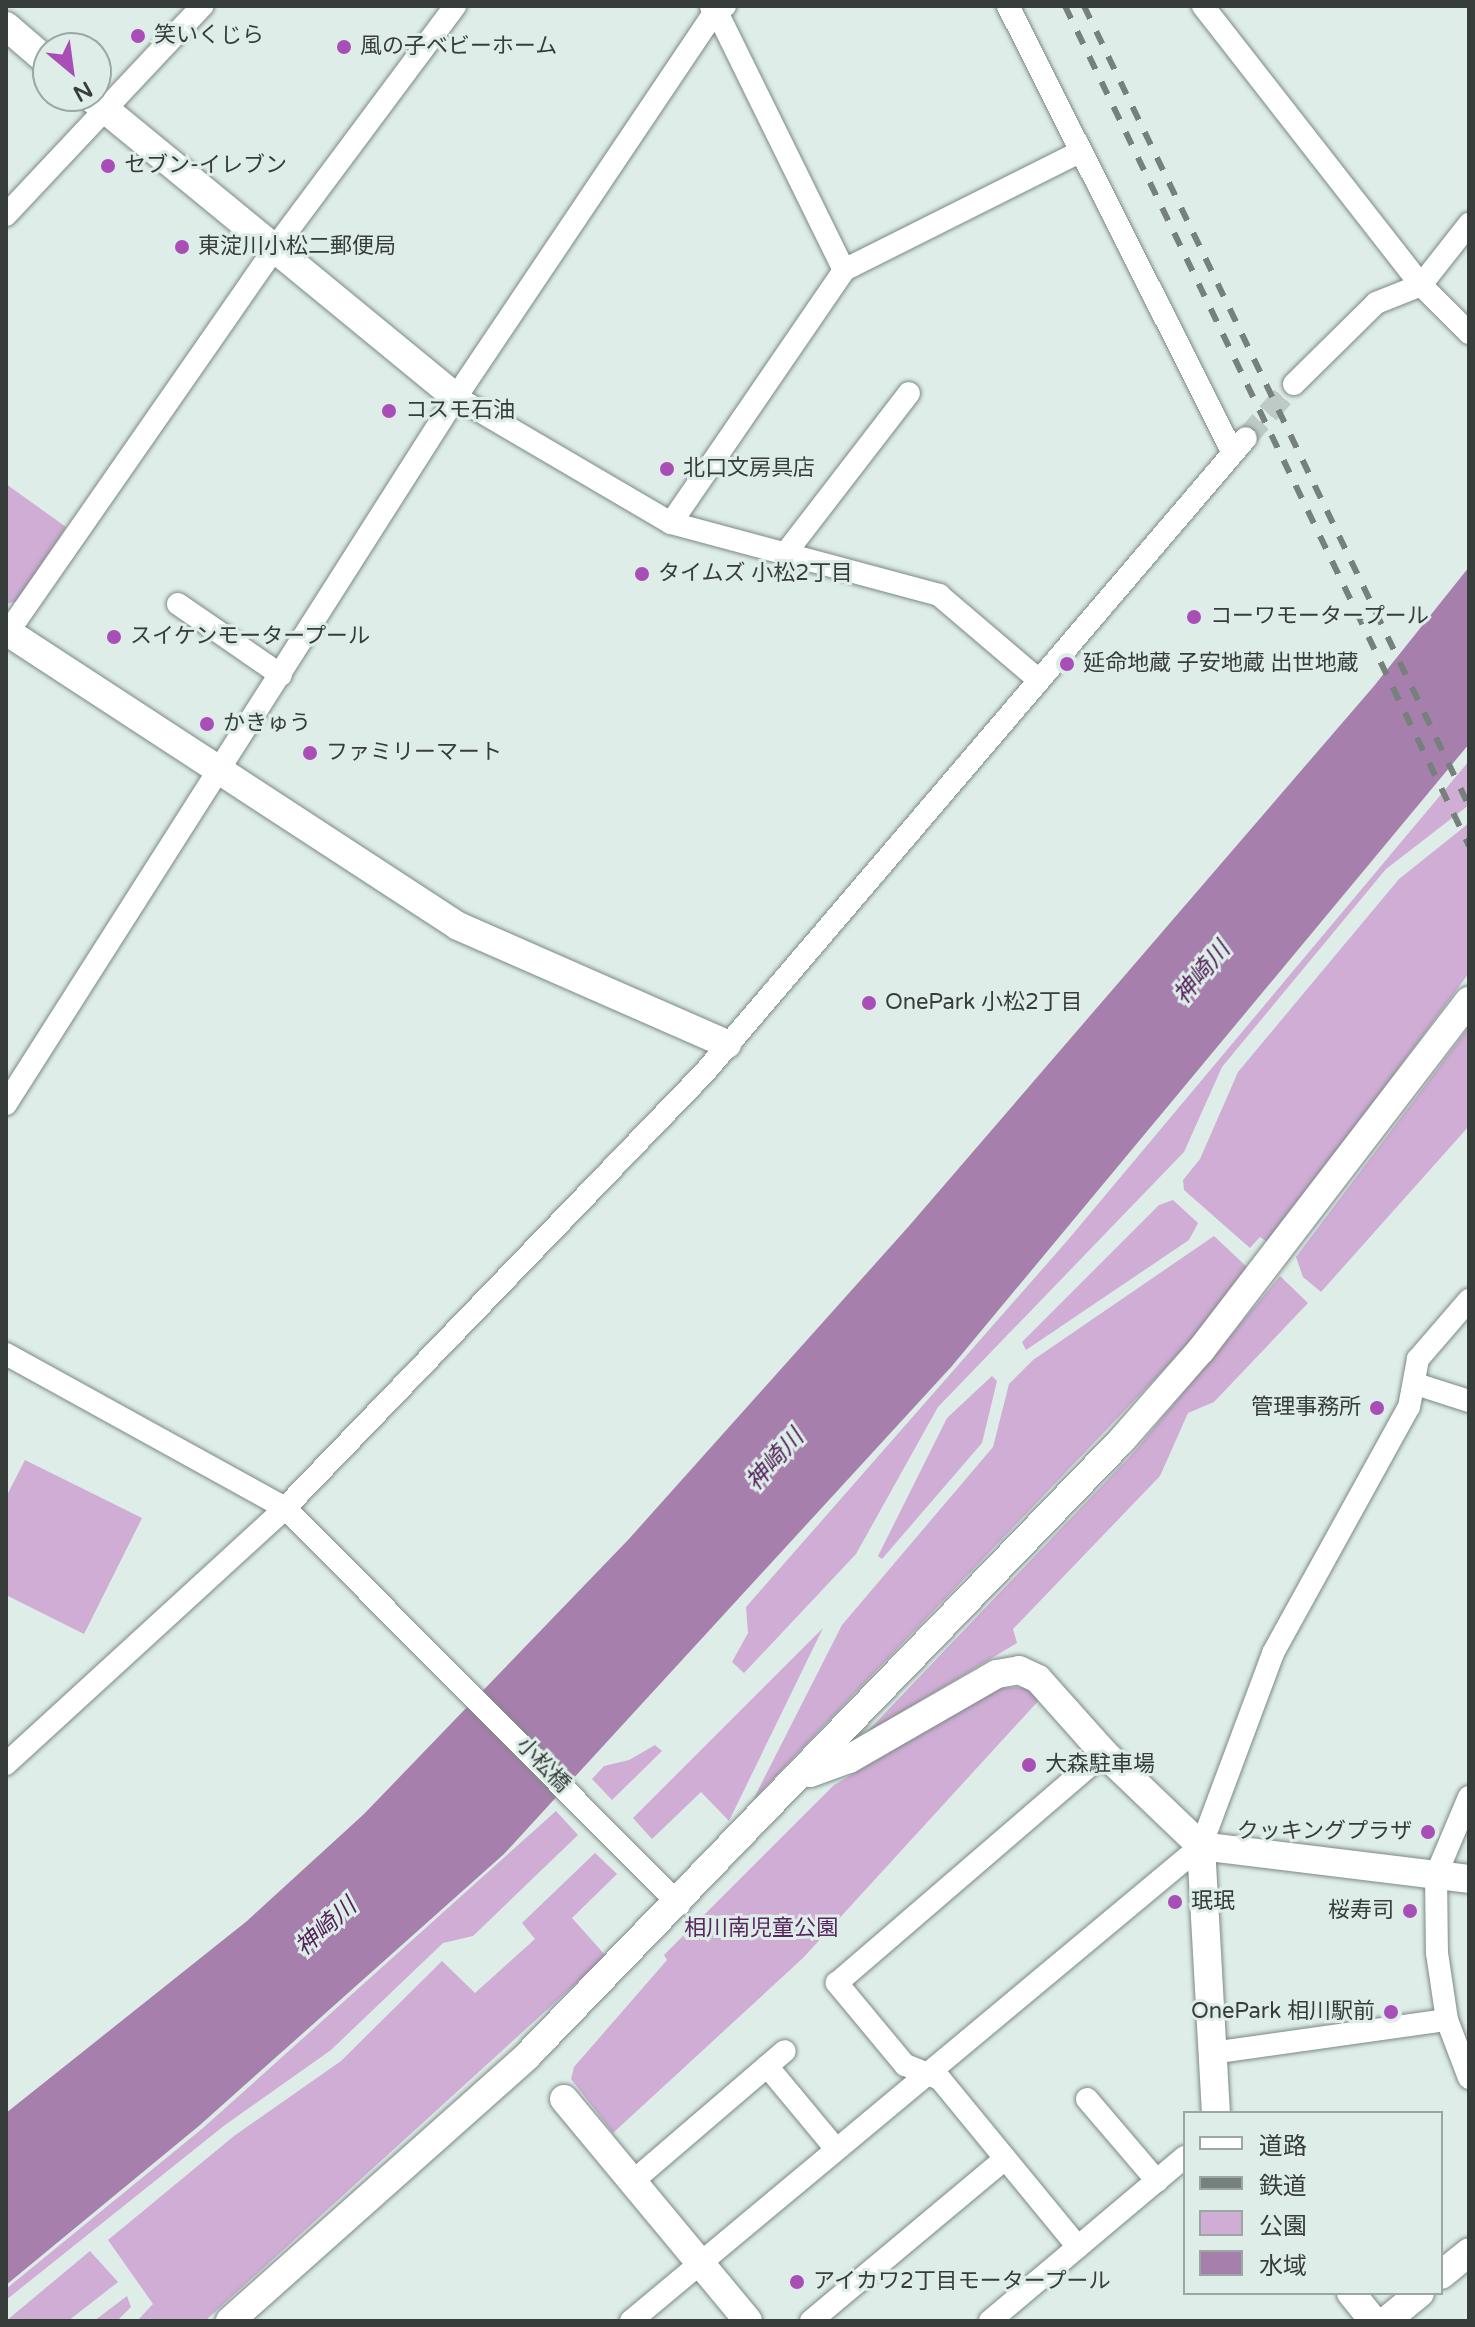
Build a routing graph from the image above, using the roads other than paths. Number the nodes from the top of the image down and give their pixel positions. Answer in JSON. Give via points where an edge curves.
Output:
{"nodes":[{"id":1,"x":202,"y":6,"type":"edge"},
{"id":2,"x":455,"y":6,"type":"edge"},
{"id":3,"x":1008,"y":6,"type":"edge"},
{"id":4,"x":1203,"y":6,"type":"edge"},
{"id":5,"x":718,"y":7,"type":"edge"},
{"id":6,"x":6,"y":26,"type":"edge"},
{"id":7,"x":32,"y":48,"type":"edge"},
{"id":8,"x":112,"y":91,"type":"edge"},
{"id":9,"x":91,"y":112,"type":"edge"},
{"id":10,"x":108,"y":112,"type":"edge"},
{"id":11,"x":1078,"y":153,"type":"junction"},
{"id":12,"x":6,"y":215,"type":"edge"},
{"id":13,"x":1469,"y":224,"type":"edge"},
{"id":14,"x":274,"y":249,"type":"junction"},
{"id":15,"x":844,"y":270,"type":"junction"},
{"id":16,"x":1421,"y":285,"type":"junction"},
{"id":17,"x":1469,"y":333,"type":"edge"},
{"id":18,"x":1294,"y":384,"type":"tunnel mouth"},
{"id":19,"x":909,"y":393,"type":"dead end"},
{"id":20,"x":456,"y":397,"type":"junction"},
{"id":21,"x":671,"y":523,"type":"junction"},
{"id":22,"x":785,"y":554,"type":"junction"},
{"id":23,"x":178,"y":604,"type":"dead end"},
{"id":24,"x":7,"y":632,"type":"edge"},
{"id":25,"x":281,"y":675,"type":"junction"},
{"id":26,"x":1039,"y":680,"type":"junction"},
{"id":27,"x":220,"y":773,"type":"junction"},
{"id":28,"x":1469,"y":1001,"type":"edge"},
{"id":29,"x":727,"y":1044,"type":"junction"},
{"id":30,"x":6,"y":1104,"type":"edge"},
{"id":31,"x":1469,"y":1300,"type":"edge"},
{"id":32,"x":6,"y":1354,"type":"edge"},
{"id":33,"x":1416,"y":1384,"type":"junction"},
{"id":34,"x":1469,"y":1401,"type":"edge"},
{"id":35,"x":285,"y":1508,"type":"junction"},
{"id":36,"x":1104,"y":1753,"type":"junction"},
{"id":37,"x":6,"y":1764,"type":"edge"},
{"id":38,"x":801,"y":1776,"type":"junction"},
{"id":39,"x":1469,"y":1797,"type":"edge"},
{"id":40,"x":1201,"y":1846,"type":"junction"},
{"id":41,"x":1436,"y":1875,"type":"junction"},
{"id":42,"x":1469,"y":1879,"type":"edge"},
{"id":43,"x":679,"y":1904,"type":"junction"},
{"id":44,"x":1447,"y":2020,"type":"junction"},
{"id":45,"x":785,"y":2051,"type":"dead end"},
{"id":46,"x":1211,"y":2053,"type":"junction"},
{"id":47,"x":767,"y":2066,"type":"junction"},
{"id":48,"x":923,"y":2072,"type":"junction"},
{"id":49,"x":1469,"y":2078,"type":"edge"},
{"id":50,"x":564,"y":2099,"type":"dead end"},
{"id":51,"x":1087,"y":2099,"type":"dead end"},
{"id":52,"x":1216,"y":2111,"type":"edge"},
{"id":53,"x":835,"y":2148,"type":"junction"},
{"id":54,"x":1005,"y":2159,"type":"junction"},
{"id":55,"x":1183,"y":2159,"type":"edge"},
{"id":56,"x":1157,"y":2181,"type":"junction"},
{"id":57,"x":632,"y":2182,"type":"junction"},
{"id":58,"x":1078,"y":2247,"type":"junction"},
{"id":59,"x":1469,"y":2252,"type":"edge"},
{"id":60,"x":698,"y":2263,"type":"junction"},
{"id":61,"x":1443,"y":2273,"type":"edge"},
{"id":62,"x":1353,"y":2295,"type":"edge"},
{"id":63,"x":1418,"y":2295,"type":"edge"},
{"id":64,"x":230,"y":2321,"type":"edge"},
{"id":65,"x":631,"y":2321,"type":"edge"},
{"id":66,"x":748,"y":2321,"type":"edge"},
{"id":67,"x":811,"y":2321,"type":"edge"},
{"id":68,"x":990,"y":2321,"type":"edge"},
{"id":69,"x":1374,"y":2321,"type":"edge"},
{"id":70,"x":1386,"y":2321,"type":"edge"}],
"edges":[{"from":1,"to":8,"type":"street"},
{"from":2,"to":14,"type":"street"},
{"from":3,"to":11,"type":"street"},
{"from":4,"to":16,"type":"street"},
{"from":5,"to":15,"type":"street"},
{"from":5,"to":20,"type":"street"},
{"from":6,"to":7,"type":"street"},
{"from":9,"to":12,"type":"street"},
{"from":10,"to":14,"type":"street"},
{"from":11,"to":15,"type":"street"},
{"from":11,"to":26,"type":"street","via":[[1240,446]]},
{"from":13,"to":16,"type":"street"},
{"from":14,"to":20,"type":"street"},
{"from":14,"to":24,"type":"street"},
{"from":15,"to":21,"type":"street"},
{"from":16,"to":17,"type":"street"},
{"from":16,"to":18,"type":"street","via":[[1376,303]]},
{"from":19,"to":22,"type":"street"},
{"from":20,"to":21,"type":"street"},
{"from":20,"to":25,"type":"street"},
{"from":21,"to":22,"type":"street"},
{"from":22,"to":26,"type":"street","via":[[939,595]]},
{"from":23,"to":25,"type":"street"},
{"from":24,"to":27,"type":"street"},
{"from":25,"to":27,"type":"street"},
{"from":26,"to":29,"type":"street"},
{"from":27,"to":29,"type":"street","via":[[458,926]]},
{"from":27,"to":30,"type":"street"},
{"from":28,"to":38,"type":"street","via":[[1201,1350]]},
{"from":29,"to":35,"type":"street","via":[[446,1346]]},
{"from":31,"to":33,"type":"street","via":[[1418,1359]]},
{"from":32,"to":35,"type":"street","name":"小松橋"},
{"from":33,"to":34,"type":"street"},
{"from":33,"to":40,"type":"street","via":[[1409,1407],[1273,1653]]},
{"from":35,"to":37,"type":"street"},
{"from":35,"to":43,"type":"street","name":"小松橋"},
{"from":36,"to":38,"type":"street","via":[[1038,1679],[1009,1670],[849,1759]]},
{"from":36,"to":40,"type":"street"},
{"from":36,"to":48,"type":"street","via":[[837,1983],[905,2065]]},
{"from":38,"to":43,"type":"street"},
{"from":39,"to":41,"type":"street"},
{"from":40,"to":41,"type":"street"},
{"from":40,"to":46,"type":"street"},
{"from":40,"to":48,"type":"street"},
{"from":41,"to":42,"type":"street"},
{"from":41,"to":44,"type":"street","via":[[1437,1953]]},
{"from":43,"to":64,"type":"street","via":[[527,2056]]},
{"from":44,"to":46,"type":"street"},
{"from":44,"to":49,"type":"street"},
{"from":45,"to":47,"type":"street"},
{"from":46,"to":52,"type":"street"},
{"from":47,"to":53,"type":"street"},
{"from":47,"to":57,"type":"street"},
{"from":48,"to":53,"type":"street"},
{"from":48,"to":54,"type":"street","via":[[940,2079]]},
{"from":50,"to":57,"type":"street"},
{"from":51,"to":56,"type":"street"},
{"from":53,"to":60,"type":"street"},
{"from":54,"to":58,"type":"street"},
{"from":54,"to":67,"type":"street"},
{"from":55,"to":56,"type":"street"},
{"from":56,"to":58,"type":"street"},
{"from":57,"to":60,"type":"street"},
{"from":58,"to":68,"type":"street"},
{"from":59,"to":61,"type":"street"},
{"from":60,"to":65,"type":"street"},
{"from":60,"to":66,"type":"street"},
{"from":62,"to":69,"type":"street"},
{"from":63,"to":70,"type":"street"}]}
